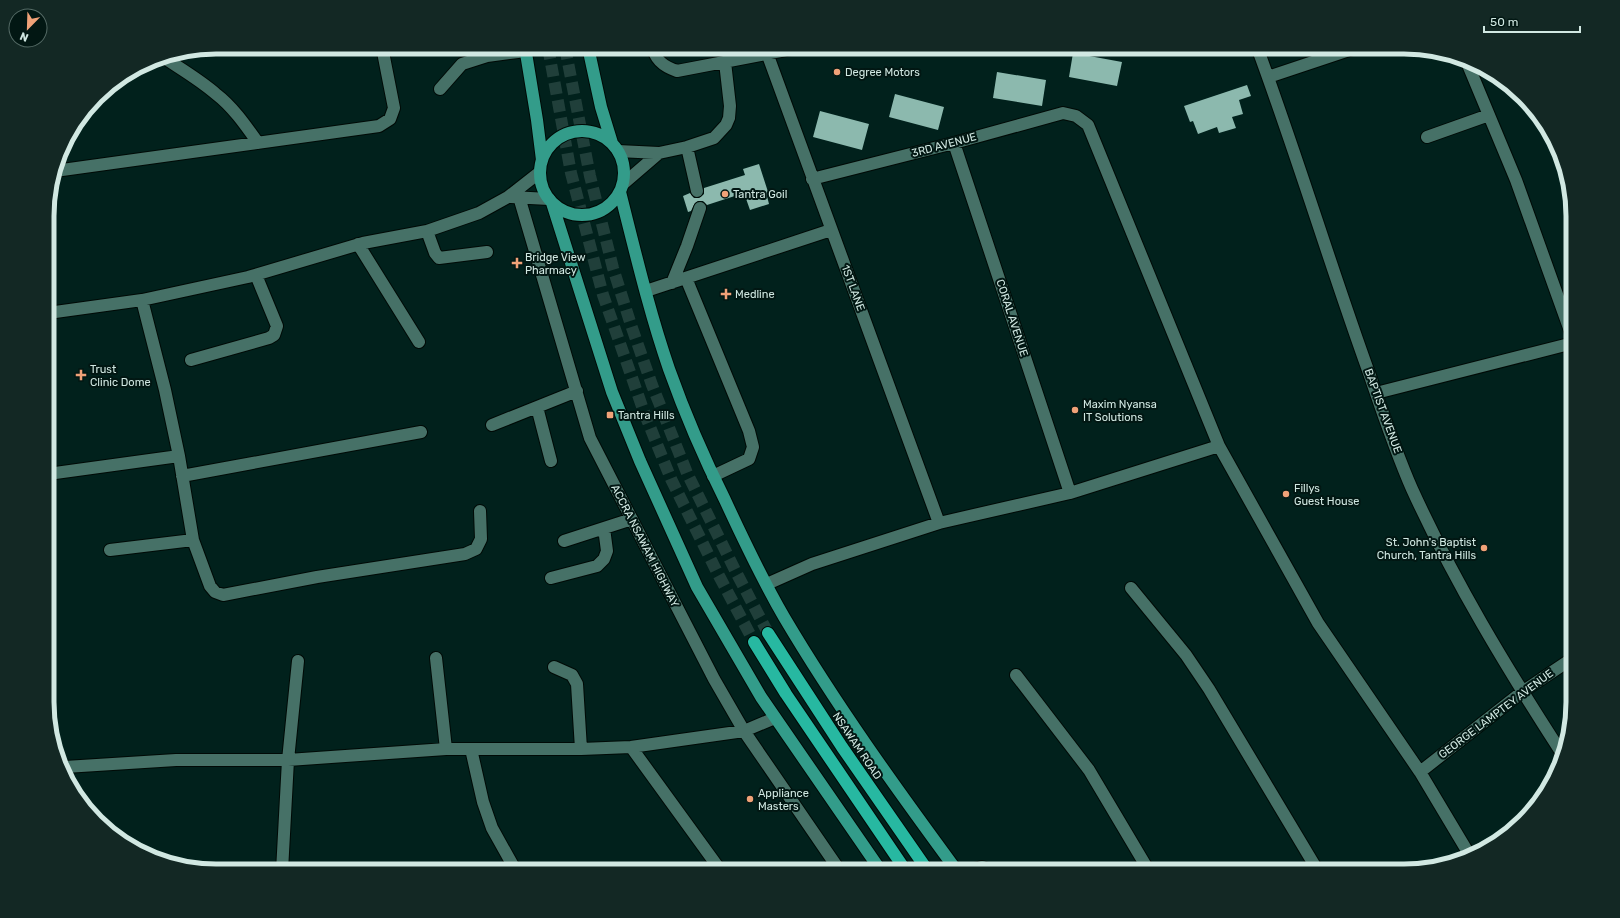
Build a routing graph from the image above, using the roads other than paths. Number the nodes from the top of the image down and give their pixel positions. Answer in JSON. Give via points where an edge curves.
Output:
{"nodes":[{"id":1,"x":383,"y":54,"type":"edge"},
{"id":2,"x":498,"y":54,"type":"edge"},
{"id":3,"x":526,"y":54,"type":"edge"},
{"id":4,"x":590,"y":54,"type":"edge"},
{"id":5,"x":655,"y":54,"type":"edge"},
{"id":6,"x":762,"y":54,"type":"edge"},
{"id":7,"x":767,"y":54,"type":"edge"},
{"id":8,"x":1260,"y":54,"type":"edge"},
{"id":9,"x":1337,"y":54,"type":"edge"},
{"id":10,"x":169,"y":62,"type":"edge"},
{"id":11,"x":725,"y":62,"type":"junction"},
{"id":12,"x":1469,"y":68,"type":"edge"},
{"id":13,"x":1268,"y":77,"type":"junction"},
{"id":14,"x":440,"y":88,"type":"dead end"},
{"id":15,"x":1489,"y":115,"type":"junction"},
{"id":16,"x":1427,"y":137,"type":"dead end"},
{"id":17,"x":258,"y":143,"type":"junction"},
{"id":18,"x":954,"y":143,"type":"junction"},
{"id":19,"x":615,"y":147,"type":"junction"},
{"id":20,"x":687,"y":147,"type":"junction"},
{"id":21,"x":659,"y":153,"type":"junction"},
{"id":22,"x":542,"y":160,"type":"junction"},
{"id":23,"x":61,"y":170,"type":"edge"},
{"id":24,"x":540,"y":172,"type":"junction"},
{"id":25,"x":812,"y":179,"type":"junction"},
{"id":26,"x":621,"y":188,"type":"junction"},
{"id":27,"x":697,"y":191,"type":"dead end"},
{"id":28,"x":515,"y":195,"type":"junction"},
{"id":29,"x":550,"y":201,"type":"junction"},
{"id":30,"x":700,"y":208,"type":"dead end"},
{"id":31,"x":831,"y":230,"type":"junction"},
{"id":32,"x":427,"y":231,"type":"junction"},
{"id":33,"x":358,"y":244,"type":"junction"},
{"id":34,"x":487,"y":252,"type":"dead end"},
{"id":35,"x":256,"y":275,"type":"junction"},
{"id":36,"x":686,"y":278,"type":"junction"},
{"id":37,"x":672,"y":283,"type":"junction"},
{"id":38,"x":646,"y":291,"type":"junction"},
{"id":39,"x":142,"y":300,"type":"junction"},
{"id":40,"x":54,"y":312,"type":"edge"},
{"id":41,"x":1566,"y":319,"type":"edge"},
{"id":42,"x":419,"y":342,"type":"dead end"},
{"id":43,"x":1566,"y":345,"type":"edge"},
{"id":44,"x":191,"y":360,"type":"dead end"},
{"id":45,"x":576,"y":391,"type":"junction"},
{"id":46,"x":1376,"y":393,"type":"junction"},
{"id":47,"x":537,"y":407,"type":"junction"},
{"id":48,"x":492,"y":425,"type":"dead end"},
{"id":49,"x":421,"y":432,"type":"dead end"},
{"id":50,"x":1220,"y":446,"type":"junction"},
{"id":51,"x":179,"y":456,"type":"junction"},
{"id":52,"x":551,"y":461,"type":"dead end"},
{"id":53,"x":54,"y":473,"type":"edge"},
{"id":54,"x":182,"y":476,"type":"junction"},
{"id":55,"x":713,"y":476,"type":"junction"},
{"id":56,"x":1070,"y":493,"type":"junction"},
{"id":57,"x":480,"y":511,"type":"dead end"},
{"id":58,"x":632,"y":519,"type":"junction"},
{"id":59,"x":939,"y":523,"type":"junction"},
{"id":60,"x":604,"y":528,"type":"junction"},
{"id":61,"x":194,"y":540,"type":"junction"},
{"id":62,"x":564,"y":541,"type":"dead end"},
{"id":63,"x":110,"y":550,"type":"dead end"},
{"id":64,"x":551,"y":578,"type":"dead end"},
{"id":65,"x":767,"y":584,"type":"junction"},
{"id":66,"x":1130,"y":588,"type":"dead end"},
{"id":67,"x":768,"y":633,"type":"tunnel mouth"},
{"id":68,"x":754,"y":642,"type":"tunnel mouth"},
{"id":69,"x":436,"y":658,"type":"dead end"},
{"id":70,"x":298,"y":661,"type":"dead end"},
{"id":71,"x":1566,"y":663,"type":"edge"},
{"id":72,"x":554,"y":667,"type":"dead end"},
{"id":73,"x":1016,"y":675,"type":"dead end"},
{"id":74,"x":1522,"y":692,"type":"junction"},
{"id":75,"x":775,"y":718,"type":"junction"},
{"id":76,"x":744,"y":731,"type":"junction"},
{"id":77,"x":631,"y":747,"type":"junction"},
{"id":78,"x":1559,"y":748,"type":"edge"},
{"id":79,"x":446,"y":749,"type":"junction"},
{"id":80,"x":471,"y":749,"type":"junction"},
{"id":81,"x":581,"y":749,"type":"junction"},
{"id":82,"x":288,"y":760,"type":"junction"},
{"id":83,"x":67,"y":767,"type":"edge"},
{"id":84,"x":1420,"y":772,"type":"junction"},
{"id":85,"x":1467,"y":851,"type":"edge"},
{"id":86,"x":282,"y":864,"type":"edge"},
{"id":87,"x":512,"y":864,"type":"edge"},
{"id":88,"x":716,"y":864,"type":"edge"},
{"id":89,"x":835,"y":864,"type":"edge"},
{"id":90,"x":876,"y":864,"type":"edge"},
{"id":91,"x":901,"y":864,"type":"edge"},
{"id":92,"x":923,"y":864,"type":"edge"},
{"id":93,"x":952,"y":864,"type":"edge"},
{"id":94,"x":1145,"y":864,"type":"edge"},
{"id":95,"x":1314,"y":864,"type":"edge"}],
"edges":[{"from":1,"to":17,"type":"street","via":[[394,108],[390,119],[379,126]]},
{"from":2,"to":14,"type":"street","via":[[462,64]]},
{"from":3,"to":22,"type":"main road"},
{"from":4,"to":19,"type":"main road","via":[[601,107]]},
{"from":5,"to":11,"type":"street","via":[[666,68],[677,71]]},
{"from":6,"to":11,"type":"street"},
{"from":7,"to":25,"type":"street","name":"1ST LANE"},
{"from":8,"to":13,"type":"street","name":"BAPTIST AVENUE"},
{"from":9,"to":13,"type":"street"},
{"from":10,"to":17,"type":"street","via":[[217,94]]},
{"from":11,"to":20,"type":"street","via":[[730,106],[726,125],[714,138]]},
{"from":12,"to":15,"type":"street"},
{"from":13,"to":46,"type":"street","name":"BAPTIST AVENUE"},
{"from":15,"to":16,"type":"street"},
{"from":15,"to":41,"type":"street","via":[[1516,180]]},
{"from":17,"to":23,"type":"street"},
{"from":18,"to":25,"type":"street","name":"3RD AVENUE"},
{"from":18,"to":50,"type":"street","name":"3RD AVENUE","via":[[1063,113],[1076,116],[1088,125]]},
{"from":18,"to":56,"type":"street","name":"CORAL AVENUE"},
{"from":19,"to":21,"type":"street"},
{"from":19,"to":22,"type":"main road","via":[[594,132],[580,131],[566,134],[554,141]]},
{"from":19,"to":26,"type":"main road","via":[[624,167]]},
{"from":20,"to":21,"type":"street"},
{"from":20,"to":27,"type":"street"},
{"from":21,"to":26,"type":"street"},
{"from":22,"to":24,"type":"main road"},
{"from":24,"to":28,"type":"street"},
{"from":24,"to":29,"type":"main road","via":[[544,191]]},
{"from":25,"to":31,"type":"street","name":"1ST LANE"},
{"from":26,"to":29,"type":"main road","via":[[617,197],[605,208],[590,215],[573,214]]},
{"from":26,"to":38,"type":"main road"},
{"from":28,"to":29,"type":"street"},
{"from":28,"to":32,"type":"street","via":[[479,213]]},
{"from":28,"to":45,"type":"street","name":"ACCRA NSAWAM HIGHWAY"},
{"from":29,"to":75,"type":"main road","via":[[612,392],[640,461],[697,587]]},
{"from":30,"to":37,"type":"street","via":[[688,246]]},
{"from":31,"to":36,"type":"street"},
{"from":31,"to":59,"type":"street","name":"1ST LANE"},
{"from":32,"to":33,"type":"street"},
{"from":32,"to":34,"type":"street","via":[[434,252],[439,258]]},
{"from":33,"to":35,"type":"street"},
{"from":33,"to":42,"type":"street"},
{"from":35,"to":39,"type":"street"},
{"from":35,"to":44,"type":"street","via":[[277,326],[274,335]]},
{"from":36,"to":37,"type":"street"},
{"from":36,"to":55,"type":"street","via":[[753,446],[749,459]]},
{"from":37,"to":38,"type":"street"},
{"from":38,"to":55,"type":"main road","via":[[670,370]]},
{"from":39,"to":40,"type":"street"},
{"from":39,"to":51,"type":"street"},
{"from":43,"to":46,"type":"street"},
{"from":45,"to":47,"type":"street"},
{"from":45,"to":58,"type":"street","name":"ACCRA NSAWAM HIGHWAY","via":[[590,438]]},
{"from":46,"to":74,"type":"street","name":"BAPTIST AVENUE","via":[[1411,487],[1437,541],[1468,601]]},
{"from":47,"to":48,"type":"street"},
{"from":47,"to":52,"type":"street"},
{"from":49,"to":54,"type":"street"},
{"from":50,"to":56,"type":"street"},
{"from":50,"to":84,"type":"street","via":[[1318,623]]},
{"from":51,"to":53,"type":"street"},
{"from":51,"to":54,"type":"street"},
{"from":54,"to":61,"type":"street"},
{"from":55,"to":65,"type":"main road"},
{"from":56,"to":59,"type":"street"},
{"from":57,"to":61,"type":"street","via":[[481,538],[476,549],[465,554],[317,577],[223,595],[215,592],[210,586]]},
{"from":58,"to":60,"type":"street"},
{"from":58,"to":76,"type":"street","name":"ACCRA NSAWAM HIGHWAY","via":[[714,679]]},
{"from":59,"to":65,"type":"street","via":[[812,564]]},
{"from":60,"to":62,"type":"street"},
{"from":60,"to":64,"type":"street","via":[[607,551],[597,566]]},
{"from":61,"to":63,"type":"street"},
{"from":65,"to":93,"type":"main road","via":[[791,628],[861,738]]},
{"from":66,"to":95,"type":"street","via":[[1186,655],[1209,689]]},
{"from":67,"to":92,"type":"highway","name":"NSAWAM ROAD","via":[[842,747]]},
{"from":68,"to":91,"type":"highway","via":[[786,694]]},
{"from":69,"to":79,"type":"street"},
{"from":70,"to":82,"type":"street"},
{"from":71,"to":74,"type":"street","name":"GEORGE LAMPTEY AVENUE"},
{"from":72,"to":81,"type":"street","via":[[572,676],[577,684]]},
{"from":73,"to":94,"type":"street","via":[[1089,770]]},
{"from":74,"to":78,"type":"street","name":"BAPTIST AVENUE"},
{"from":74,"to":84,"type":"street","name":"GEORGE LAMPTEY AVENUE"},
{"from":75,"to":76,"type":"street"},
{"from":75,"to":90,"type":"main road"},
{"from":76,"to":77,"type":"street"},
{"from":76,"to":89,"type":"street","name":"ACCRA NSAWAM HIGHWAY"},
{"from":77,"to":81,"type":"street"},
{"from":77,"to":88,"type":"street"},
{"from":79,"to":80,"type":"street"},
{"from":79,"to":82,"type":"street"},
{"from":80,"to":81,"type":"street"},
{"from":80,"to":87,"type":"street","via":[[483,802],[492,828]]},
{"from":82,"to":83,"type":"street","via":[[176,760]]},
{"from":82,"to":86,"type":"street"},
{"from":84,"to":85,"type":"street"}]}
